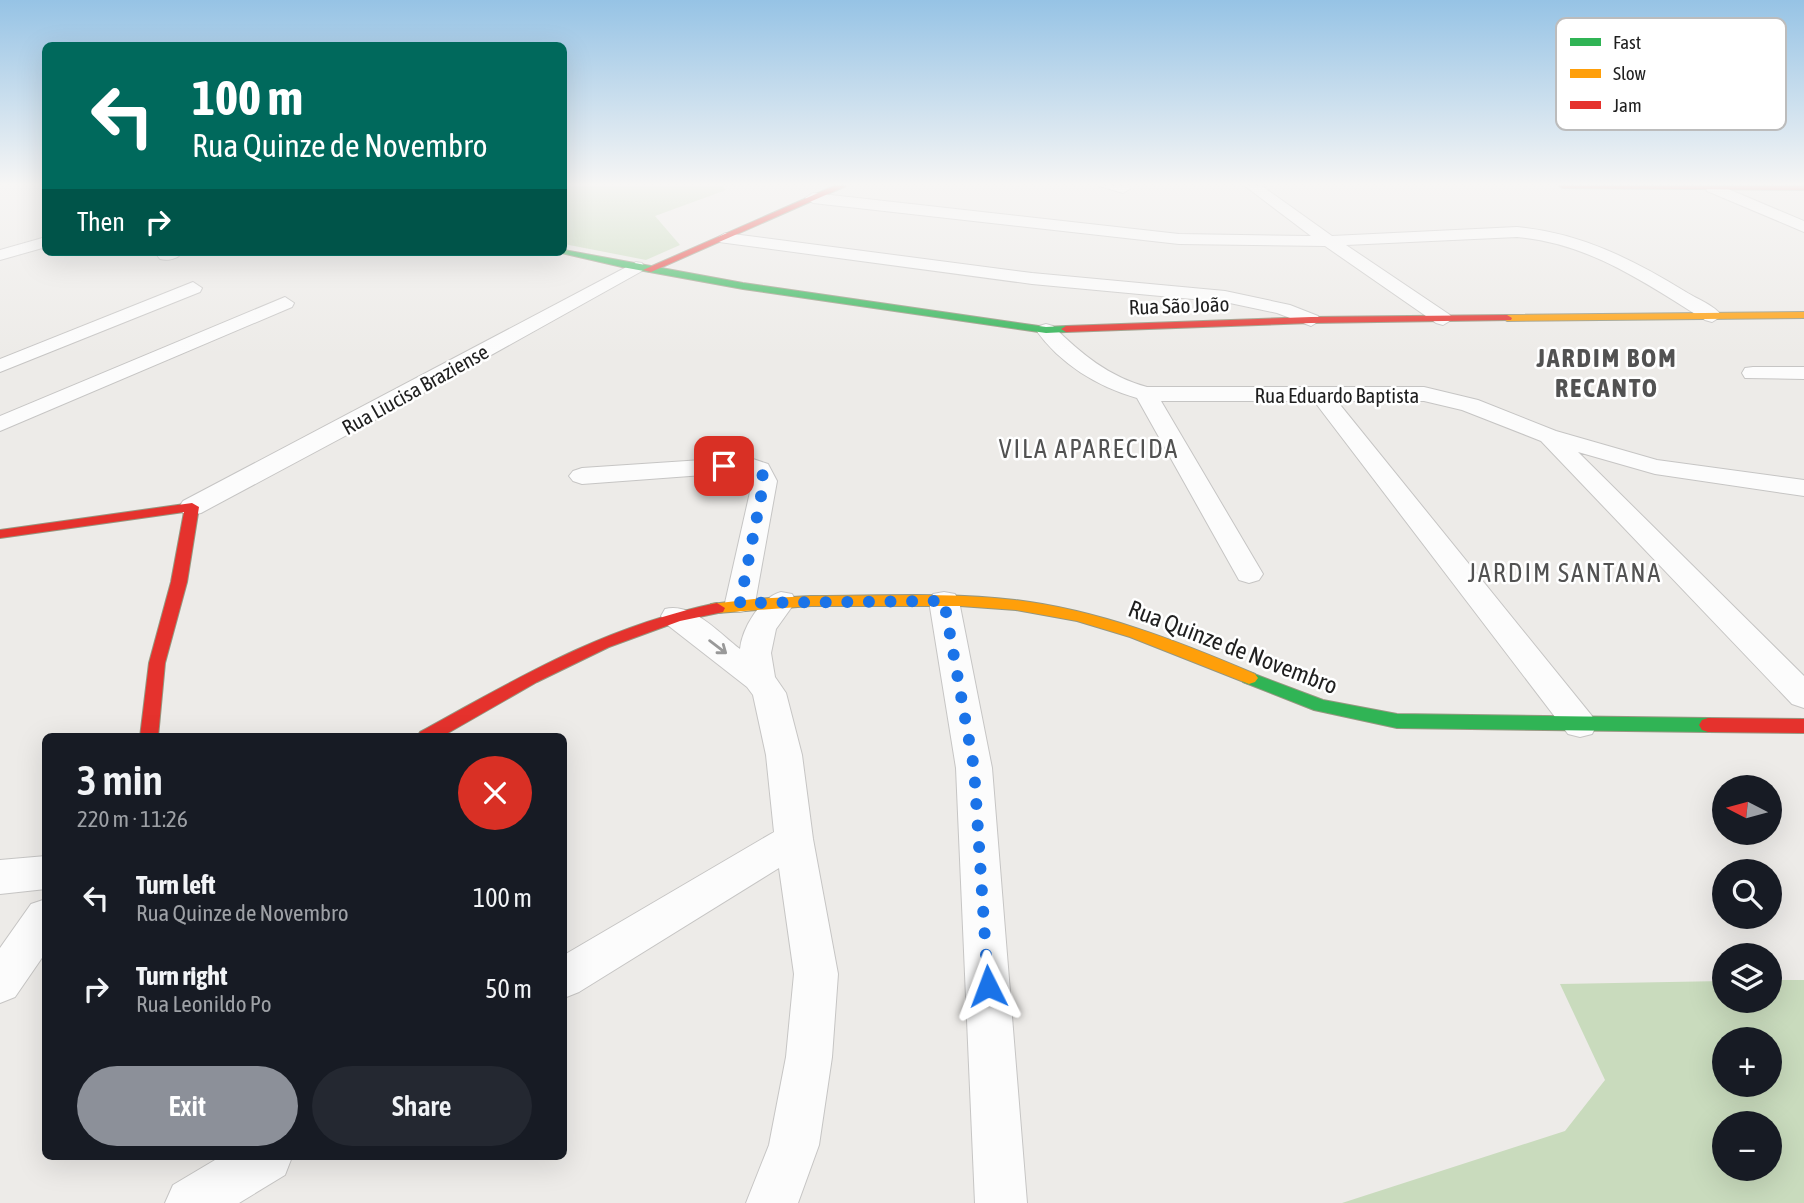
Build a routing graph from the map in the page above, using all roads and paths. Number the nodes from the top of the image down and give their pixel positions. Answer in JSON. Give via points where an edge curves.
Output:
{"nodes":[{"id":1,"x":714,"y":242,"type":"edge"},
{"id":2,"x":756,"y":242,"type":"edge"},
{"id":3,"x":1332,"y":242,"type":"edge"},
{"id":4,"x":1576,"y":242,"type":"edge"},
{"id":5,"x":42,"y":243,"type":"edge"},
{"id":6,"x":567,"y":253,"type":"edge"},
{"id":7,"x":0,"y":255,"type":"edge"},
{"id":8,"x":642,"y":269,"type":"junction"},
{"id":9,"x":193,"y":288,"type":"dead end"},
{"id":10,"x":285,"y":303,"type":"dead end"},
{"id":11,"x":1804,"y":315,"type":"edge"},
{"id":12,"x":1712,"y":316,"type":"junction"},
{"id":13,"x":1443,"y":318,"type":"junction"},
{"id":14,"x":1311,"y":320,"type":"junction"},
{"id":15,"x":1046,"y":330,"type":"junction"},
{"id":16,"x":0,"y":366,"type":"edge"},
{"id":17,"x":1753,"y":373,"type":"dead end"},
{"id":18,"x":1804,"y":373,"type":"edge"},
{"id":19,"x":1146,"y":394,"type":"junction"},
{"id":20,"x":1321,"y":395,"type":"junction"},
{"id":21,"x":0,"y":424,"type":"edge"},
{"id":22,"x":1548,"y":436,"type":"junction"},
{"id":23,"x":582,"y":476,"type":"dead end"},
{"id":24,"x":1804,"y":488,"type":"edge"},
{"id":25,"x":192,"y":507,"type":"junction"},
{"id":26,"x":0,"y":534,"type":"edge"},
{"id":27,"x":1249,"y":574,"type":"dead end"},
{"id":28,"x":781,"y":601,"type":"junction"},
{"id":29,"x":944,"y":601,"type":"junction"},
{"id":30,"x":740,"y":603,"type":"junction"},
{"id":31,"x":676,"y":616,"type":"junction"},
{"id":32,"x":759,"y":679,"type":"junction"},
{"id":33,"x":1804,"y":696,"type":"edge"},
{"id":34,"x":1580,"y":725,"type":"junction"},
{"id":35,"x":1804,"y":726,"type":"edge"},
{"id":36,"x":149,"y":733,"type":"edge"},
{"id":37,"x":434,"y":733,"type":"edge"},
{"id":38,"x":794,"y":839,"type":"junction"},
{"id":39,"x":42,"y":872,"type":"edge"},
{"id":40,"x":0,"y":877,"type":"edge"},
{"id":41,"x":42,"y":923,"type":"edge"},
{"id":42,"x":567,"y":976,"type":"edge"},
{"id":43,"x":0,"y":983,"type":"edge"},
{"id":44,"x":262,"y":1160,"type":"edge"},
{"id":45,"x":191,"y":1203,"type":"edge"},
{"id":46,"x":772,"y":1203,"type":"edge"},
{"id":47,"x":1001,"y":1203,"type":"edge"}],
"edges":[{"from":1,"to":8,"type":"street"},
{"from":2,"to":14,"type":"street","via":[[1079,285],[1215,296],[1279,308]]},
{"from":3,"to":13,"type":"street"},
{"from":4,"to":12,"type":"street"},
{"from":5,"to":7,"type":"street"},
{"from":6,"to":8,"type":"street","name":"Rua São João"},
{"from":8,"to":15,"type":"street","name":"Rua São João"},
{"from":8,"to":25,"type":"street","name":"Rua Liucisa Braziense"},
{"from":9,"to":16,"type":"street"},
{"from":10,"to":21,"type":"street"},
{"from":11,"to":12,"type":"street","name":"Rua São João"},
{"from":12,"to":13,"type":"street","name":"Rua São João"},
{"from":13,"to":14,"type":"street","name":"Rua São João"},
{"from":14,"to":15,"type":"street","name":"Rua São João"},
{"from":15,"to":19,"type":"street","name":"Rua Eduardo Baptista","via":[[1091,372]]},
{"from":17,"to":18,"type":"street"},
{"from":19,"to":20,"type":"street","name":"Rua Eduardo Baptista"},
{"from":19,"to":27,"type":"street"},
{"from":20,"to":22,"type":"street","name":"Rua Eduardo Baptista","via":[[1442,397]]},
{"from":20,"to":34,"type":"street"},
{"from":22,"to":24,"type":"street","name":"Rua Eduardo Baptista","via":[[1655,467]]},
{"from":22,"to":33,"type":"street"},
{"from":23,"to":30,"type":"street","via":[[747,464],[759,469],[763,492]]},
{"from":25,"to":26,"type":"street"},
{"from":25,"to":36,"type":"street","via":[[157,663]]},
{"from":28,"to":29,"type":"street","name":"Rua Quinze de Novembro"},
{"from":28,"to":30,"type":"street","name":"Rua Quinze de Novembro"},
{"from":28,"to":32,"type":"street","via":[[753,647]]},
{"from":29,"to":34,"type":"street","name":"Rua Quinze de Novembro","via":[[1034,607],[1137,632],[1220,662],[1310,703],[1361,717]]},
{"from":29,"to":47,"type":"street","via":[[974,768]]},
{"from":30,"to":31,"type":"street","name":"Rua Quinze de Novembro"},
{"from":31,"to":32,"type":"street","one_way":true},
{"from":31,"to":37,"type":"street","name":"Rua Quinze de Novembro","via":[[619,635],[541,670]]},
{"from":32,"to":38,"type":"street","via":[[769,693],[784,755]]},
{"from":34,"to":35,"type":"street","name":"Rua Quinze de Novembro"},
{"from":38,"to":42,"type":"street"},
{"from":38,"to":46,"type":"street","via":[[816,974],[809,1057],[794,1145]]},
{"from":39,"to":40,"type":"street"},
{"from":41,"to":43,"type":"street"},
{"from":44,"to":45,"type":"street"}]}
